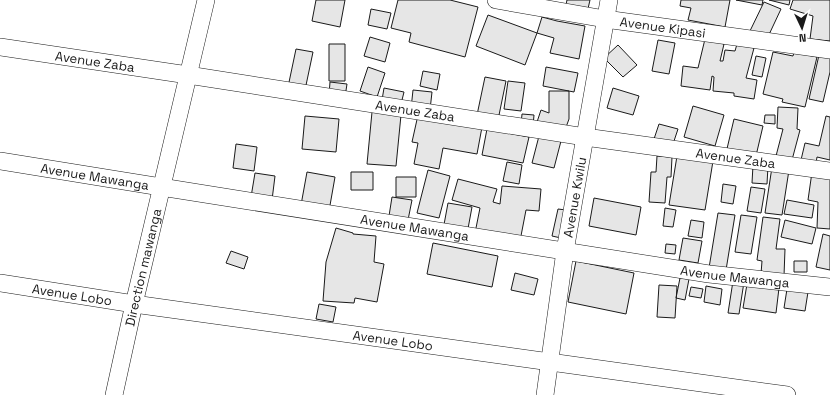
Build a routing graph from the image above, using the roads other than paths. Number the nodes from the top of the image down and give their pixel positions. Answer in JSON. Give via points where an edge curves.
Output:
{"nodes":[{"id":1,"x":206,"y":0,"type":"edge"},
{"id":2,"x":496,"y":0,"type":"edge"},
{"id":3,"x":609,"y":0,"type":"edge"},
{"id":4,"x":605,"y":19,"type":"junction"},
{"id":5,"x":0,"y":47,"type":"edge"},
{"id":6,"x":830,"y":50,"type":"edge"},
{"id":7,"x":188,"y":75,"type":"junction"},
{"id":8,"x":585,"y":137,"type":"junction"},
{"id":9,"x":0,"y":161,"type":"edge"},
{"id":10,"x":830,"y":171,"type":"edge"},
{"id":11,"x":161,"y":187,"type":"junction"},
{"id":12,"x":565,"y":251,"type":"junction"},
{"id":13,"x":0,"y":283,"type":"edge"},
{"id":14,"x":830,"y":287,"type":"edge"},
{"id":15,"x":134,"y":304,"type":"junction"},
{"id":16,"x":549,"y":362,"type":"junction"},
{"id":17,"x":114,"y":395,"type":"edge"},
{"id":18,"x":545,"y":395,"type":"edge"},
{"id":19,"x":787,"y":395,"type":"edge"}],
"edges":[{"from":1,"to":7,"type":"street","name":"Direction mawanga"},
{"from":2,"to":4,"type":"street","name":"Avenue Kipasi"},
{"from":3,"to":4,"type":"street","name":"Avenue Kwilu"},
{"from":4,"to":6,"type":"street","name":"Avenue Kipasi"},
{"from":4,"to":8,"type":"street","name":"Avenue Kwilu"},
{"from":5,"to":7,"type":"street","name":"Avenue Zaba"},
{"from":7,"to":8,"type":"street","name":"Avenue Zaba"},
{"from":7,"to":11,"type":"street","name":"Direction mawanga"},
{"from":8,"to":10,"type":"street","name":"Avenue Zaba"},
{"from":8,"to":12,"type":"street","name":"Avenue Kwilu"},
{"from":9,"to":11,"type":"street","name":"Avenue Mawanga"},
{"from":11,"to":12,"type":"street","name":"Avenue Mawanga"},
{"from":11,"to":15,"type":"street","name":"Direction mawanga"},
{"from":12,"to":14,"type":"street","name":"Avenue Mawanga","via":[[709,274]]},
{"from":12,"to":16,"type":"street","name":"Avenue Kwilu"},
{"from":13,"to":15,"type":"street","name":"Avenue Lobo"},
{"from":15,"to":16,"type":"street","name":"Avenue Lobo"},
{"from":15,"to":17,"type":"street","name":"Direction mawanga"},
{"from":16,"to":18,"type":"street","name":"Avenue Kwilu"},
{"from":16,"to":19,"type":"street","name":"Avenue Lobo"}]}
